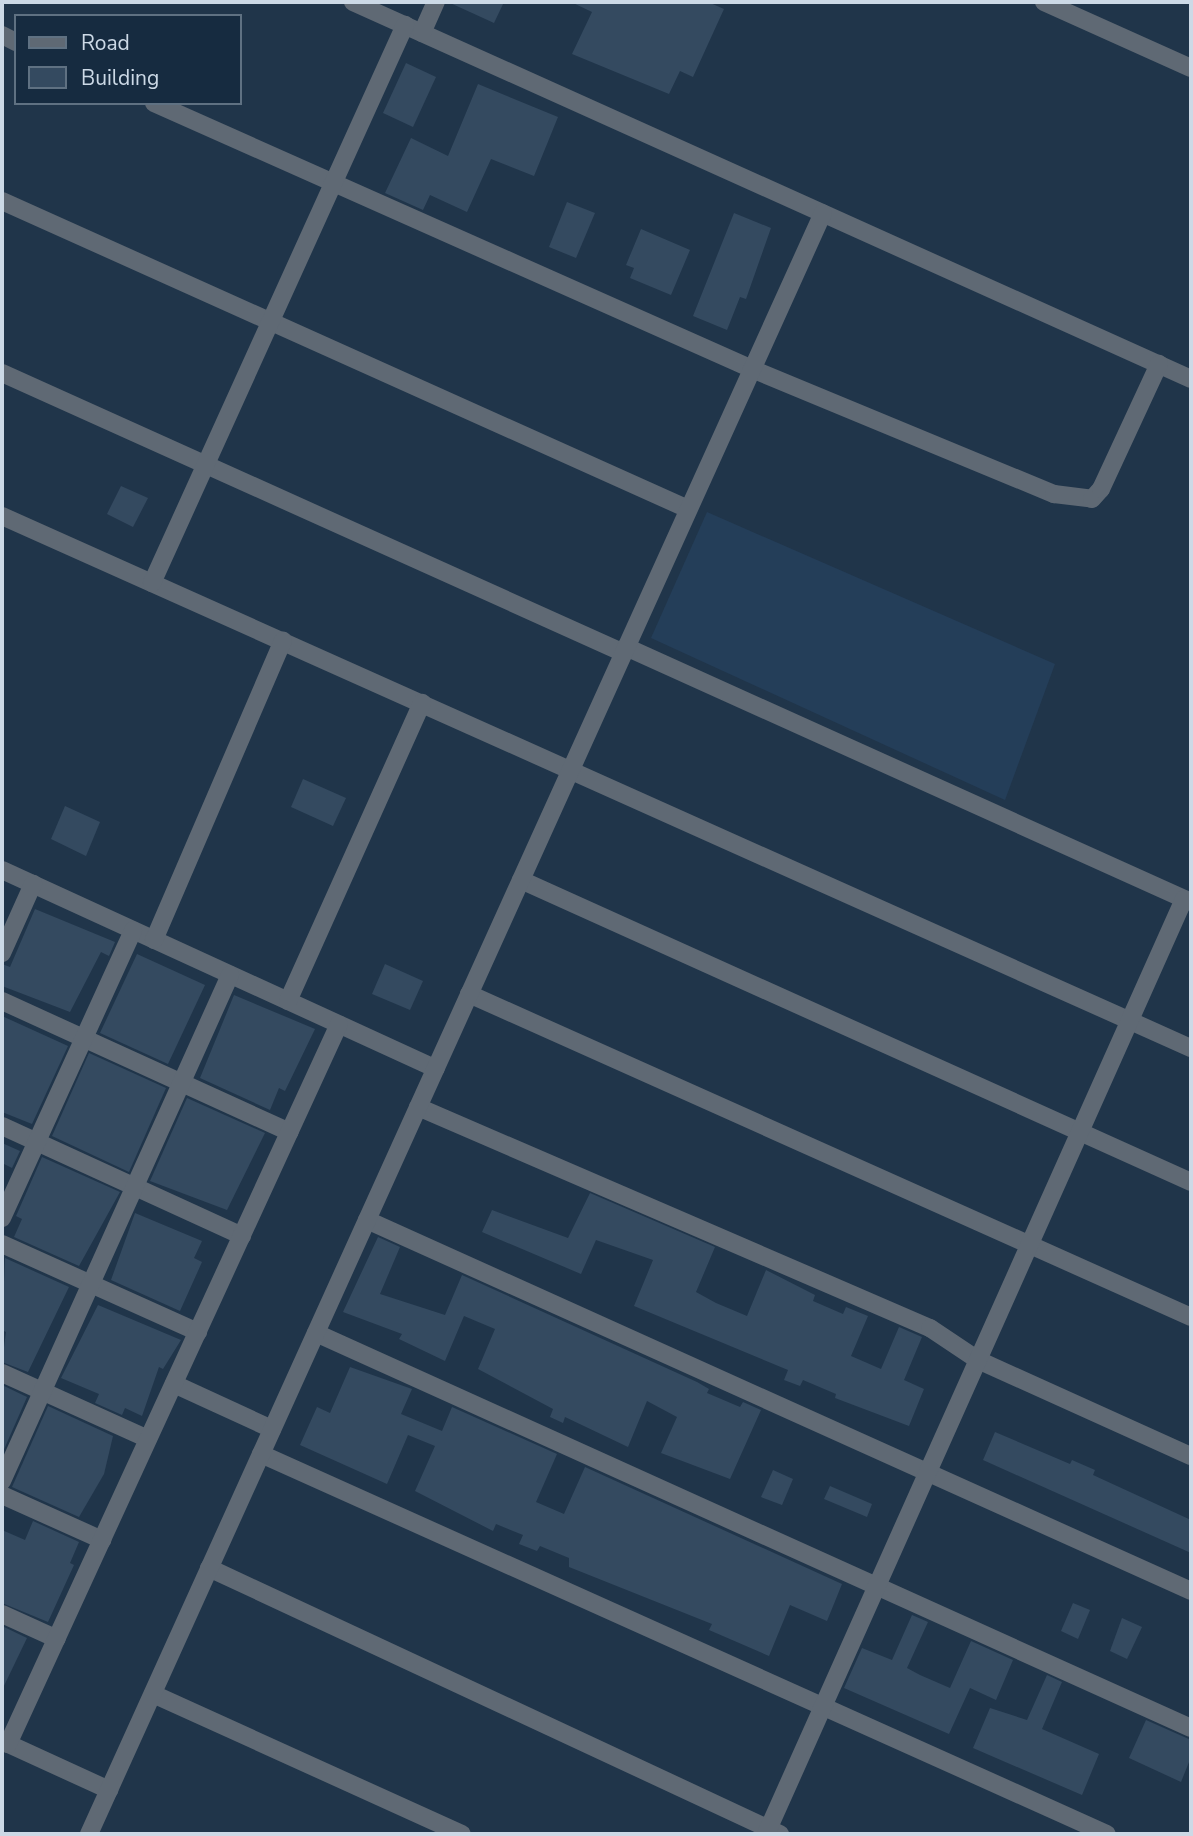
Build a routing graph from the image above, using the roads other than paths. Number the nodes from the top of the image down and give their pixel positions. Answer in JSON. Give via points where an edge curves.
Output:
{"nodes":[{"id":1,"x":353,"y":2,"type":"edge"},
{"id":2,"x":436,"y":2,"type":"edge"},
{"id":3,"x":1044,"y":2,"type":"edge"},
{"id":4,"x":405,"y":25,"type":"junction"},
{"id":5,"x":422,"y":33,"type":"junction"},
{"id":6,"x":1191,"y":68,"type":"edge"},
{"id":7,"x":158,"y":105,"type":"edge"},
{"id":8,"x":333,"y":183,"type":"junction"},
{"id":9,"x":2,"y":201,"type":"edge"},
{"id":10,"x":823,"y":213,"type":"junction"},
{"id":11,"x":270,"y":321,"type":"junction"},
{"id":12,"x":1158,"y":364,"type":"junction"},
{"id":13,"x":752,"y":369,"type":"junction"},
{"id":14,"x":2,"y":373,"type":"edge"},
{"id":15,"x":1191,"y":377,"type":"edge"},
{"id":16,"x":205,"y":464,"type":"junction"},
{"id":17,"x":688,"y":509,"type":"junction"},
{"id":18,"x":2,"y":516,"type":"edge"},
{"id":19,"x":152,"y":583,"type":"junction"},
{"id":20,"x":283,"y":641,"type":"junction"},
{"id":21,"x":625,"y":650,"type":"junction"},
{"id":22,"x":422,"y":704,"type":"junction"},
{"id":23,"x":571,"y":770,"type":"junction"},
{"id":24,"x":2,"y":870,"type":"edge"},
{"id":25,"x":521,"y":880,"type":"junction"},
{"id":26,"x":33,"y":884,"type":"junction"},
{"id":27,"x":1188,"y":901,"type":"edge"},
{"id":28,"x":133,"y":930,"type":"junction"},
{"id":29,"x":154,"y":940,"type":"junction"},
{"id":30,"x":2,"y":953,"type":"edge"},
{"id":31,"x":230,"y":975,"type":"junction"},
{"id":32,"x":469,"y":994,"type":"junction"},
{"id":33,"x":288,"y":1001,"type":"junction"},
{"id":34,"x":2,"y":1002,"type":"edge"},
{"id":35,"x":1130,"y":1020,"type":"junction"},
{"id":36,"x":339,"y":1024,"type":"junction"},
{"id":37,"x":83,"y":1038,"type":"junction"},
{"id":38,"x":1191,"y":1048,"type":"edge"},
{"id":39,"x":436,"y":1069,"type":"junction"},
{"id":40,"x":181,"y":1083,"type":"junction"},
{"id":41,"x":418,"y":1107,"type":"junction"},
{"id":42,"x":2,"y":1126,"type":"edge"},
{"id":43,"x":290,"y":1132,"type":"junction"},
{"id":44,"x":1080,"y":1132,"type":"junction"},
{"id":45,"x":37,"y":1142,"type":"junction"},
{"id":46,"x":1191,"y":1182,"type":"edge"},
{"id":47,"x":134,"y":1186,"type":"junction"},
{"id":48,"x":2,"y":1218,"type":"edge"},
{"id":49,"x":367,"y":1220,"type":"junction"},
{"id":50,"x":242,"y":1236,"type":"junction"},
{"id":51,"x":2,"y":1244,"type":"edge"},
{"id":52,"x":1029,"y":1245,"type":"junction"},
{"id":53,"x":90,"y":1284,"type":"junction"},
{"id":54,"x":1191,"y":1317,"type":"edge"},
{"id":55,"x":198,"y":1332,"type":"junction"},
{"id":56,"x":316,"y":1333,"type":"junction"},
{"id":57,"x":978,"y":1360,"type":"junction"},
{"id":58,"x":2,"y":1373,"type":"edge"},
{"id":59,"x":174,"y":1384,"type":"junction"},
{"id":60,"x":42,"y":1391,"type":"junction"},
{"id":61,"x":272,"y":1429,"type":"junction"},
{"id":62,"x":148,"y":1439,"type":"junction"},
{"id":63,"x":261,"y":1454,"type":"junction"},
{"id":64,"x":1191,"y":1456,"type":"edge"},
{"id":65,"x":928,"y":1472,"type":"junction"},
{"id":66,"x":2,"y":1481,"type":"edge"},
{"id":67,"x":2,"y":1494,"type":"edge"},
{"id":68,"x":102,"y":1540,"type":"junction"},
{"id":69,"x":209,"y":1568,"type":"junction"},
{"id":70,"x":877,"y":1586,"type":"junction"},
{"id":71,"x":1191,"y":1591,"type":"edge"},
{"id":72,"x":2,"y":1614,"type":"edge"},
{"id":73,"x":57,"y":1639,"type":"junction"},
{"id":74,"x":153,"y":1694,"type":"junction"},
{"id":75,"x":823,"y":1707,"type":"junction"},
{"id":76,"x":1191,"y":1728,"type":"edge"},
{"id":77,"x":5,"y":1743,"type":"edge"},
{"id":78,"x":109,"y":1790,"type":"junction"},
{"id":79,"x":771,"y":1832,"type":"edge"},
{"id":80,"x":89,"y":1834,"type":"edge"},
{"id":81,"x":461,"y":1834,"type":"edge"},
{"id":82,"x":1107,"y":1834,"type":"edge"}],
"edges":[{"from":1,"to":4,"type":"street"},
{"from":2,"to":5,"type":"street"},
{"from":3,"to":6,"type":"street"},
{"from":4,"to":5,"type":"street"},
{"from":4,"to":8,"type":"street"},
{"from":5,"to":10,"type":"street"},
{"from":7,"to":8,"type":"street"},
{"from":8,"to":11,"type":"street"},
{"from":8,"to":13,"type":"street"},
{"from":9,"to":11,"type":"street"},
{"from":10,"to":12,"type":"street"},
{"from":10,"to":13,"type":"street"},
{"from":11,"to":16,"type":"street"},
{"from":11,"to":17,"type":"street"},
{"from":12,"to":13,"type":"street","via":[[1101,489],[1093,499],[1078,500]]},
{"from":12,"to":15,"type":"street"},
{"from":13,"to":17,"type":"street"},
{"from":14,"to":16,"type":"street"},
{"from":16,"to":19,"type":"street"},
{"from":16,"to":21,"type":"street"},
{"from":17,"to":21,"type":"street"},
{"from":18,"to":19,"type":"street"},
{"from":19,"to":20,"type":"street"},
{"from":20,"to":22,"type":"street"},
{"from":20,"to":29,"type":"street"},
{"from":21,"to":23,"type":"street"},
{"from":21,"to":27,"type":"street"},
{"from":22,"to":23,"type":"street"},
{"from":22,"to":33,"type":"street"},
{"from":23,"to":25,"type":"street"},
{"from":23,"to":35,"type":"street"},
{"from":24,"to":26,"type":"street"},
{"from":25,"to":32,"type":"street"},
{"from":25,"to":44,"type":"street"},
{"from":26,"to":28,"type":"street"},
{"from":26,"to":30,"type":"street"},
{"from":27,"to":35,"type":"street"},
{"from":28,"to":29,"type":"street"},
{"from":28,"to":37,"type":"street"},
{"from":29,"to":31,"type":"street"},
{"from":31,"to":33,"type":"street"},
{"from":31,"to":40,"type":"street"},
{"from":32,"to":39,"type":"street"},
{"from":32,"to":52,"type":"street"},
{"from":33,"to":36,"type":"street"},
{"from":34,"to":37,"type":"street"},
{"from":35,"to":38,"type":"street"},
{"from":35,"to":44,"type":"street"},
{"from":36,"to":39,"type":"street"},
{"from":36,"to":43,"type":"street"},
{"from":37,"to":40,"type":"street"},
{"from":37,"to":45,"type":"street"},
{"from":39,"to":41,"type":"street"},
{"from":40,"to":43,"type":"street"},
{"from":40,"to":47,"type":"street"},
{"from":41,"to":49,"type":"street"},
{"from":41,"to":57,"type":"street","via":[[930,1328]]},
{"from":42,"to":45,"type":"street"},
{"from":43,"to":50,"type":"street"},
{"from":44,"to":46,"type":"street"},
{"from":44,"to":52,"type":"street"},
{"from":45,"to":47,"type":"street"},
{"from":45,"to":48,"type":"street"},
{"from":47,"to":50,"type":"street"},
{"from":47,"to":53,"type":"street"},
{"from":49,"to":56,"type":"street"},
{"from":49,"to":65,"type":"street"},
{"from":50,"to":55,"type":"street"},
{"from":51,"to":53,"type":"street"},
{"from":52,"to":54,"type":"street"},
{"from":52,"to":57,"type":"street"},
{"from":53,"to":55,"type":"street"},
{"from":53,"to":60,"type":"street"},
{"from":55,"to":59,"type":"street"},
{"from":56,"to":61,"type":"street"},
{"from":56,"to":70,"type":"street"},
{"from":57,"to":64,"type":"street"},
{"from":57,"to":65,"type":"street"},
{"from":58,"to":60,"type":"street"},
{"from":59,"to":61,"type":"street"},
{"from":59,"to":62,"type":"street"},
{"from":60,"to":62,"type":"street"},
{"from":60,"to":66,"type":"street"},
{"from":61,"to":63,"type":"street"},
{"from":62,"to":68,"type":"street"},
{"from":63,"to":69,"type":"street"},
{"from":63,"to":75,"type":"street"},
{"from":65,"to":70,"type":"street"},
{"from":65,"to":71,"type":"street"},
{"from":67,"to":68,"type":"street"},
{"from":68,"to":73,"type":"street"},
{"from":69,"to":74,"type":"street"},
{"from":69,"to":79,"type":"street"},
{"from":70,"to":75,"type":"street"},
{"from":70,"to":76,"type":"street"},
{"from":72,"to":73,"type":"street"},
{"from":73,"to":77,"type":"street"},
{"from":74,"to":78,"type":"street"},
{"from":74,"to":81,"type":"street"},
{"from":75,"to":79,"type":"street"},
{"from":75,"to":82,"type":"street"},
{"from":77,"to":78,"type":"street"},
{"from":78,"to":80,"type":"street"}]}
